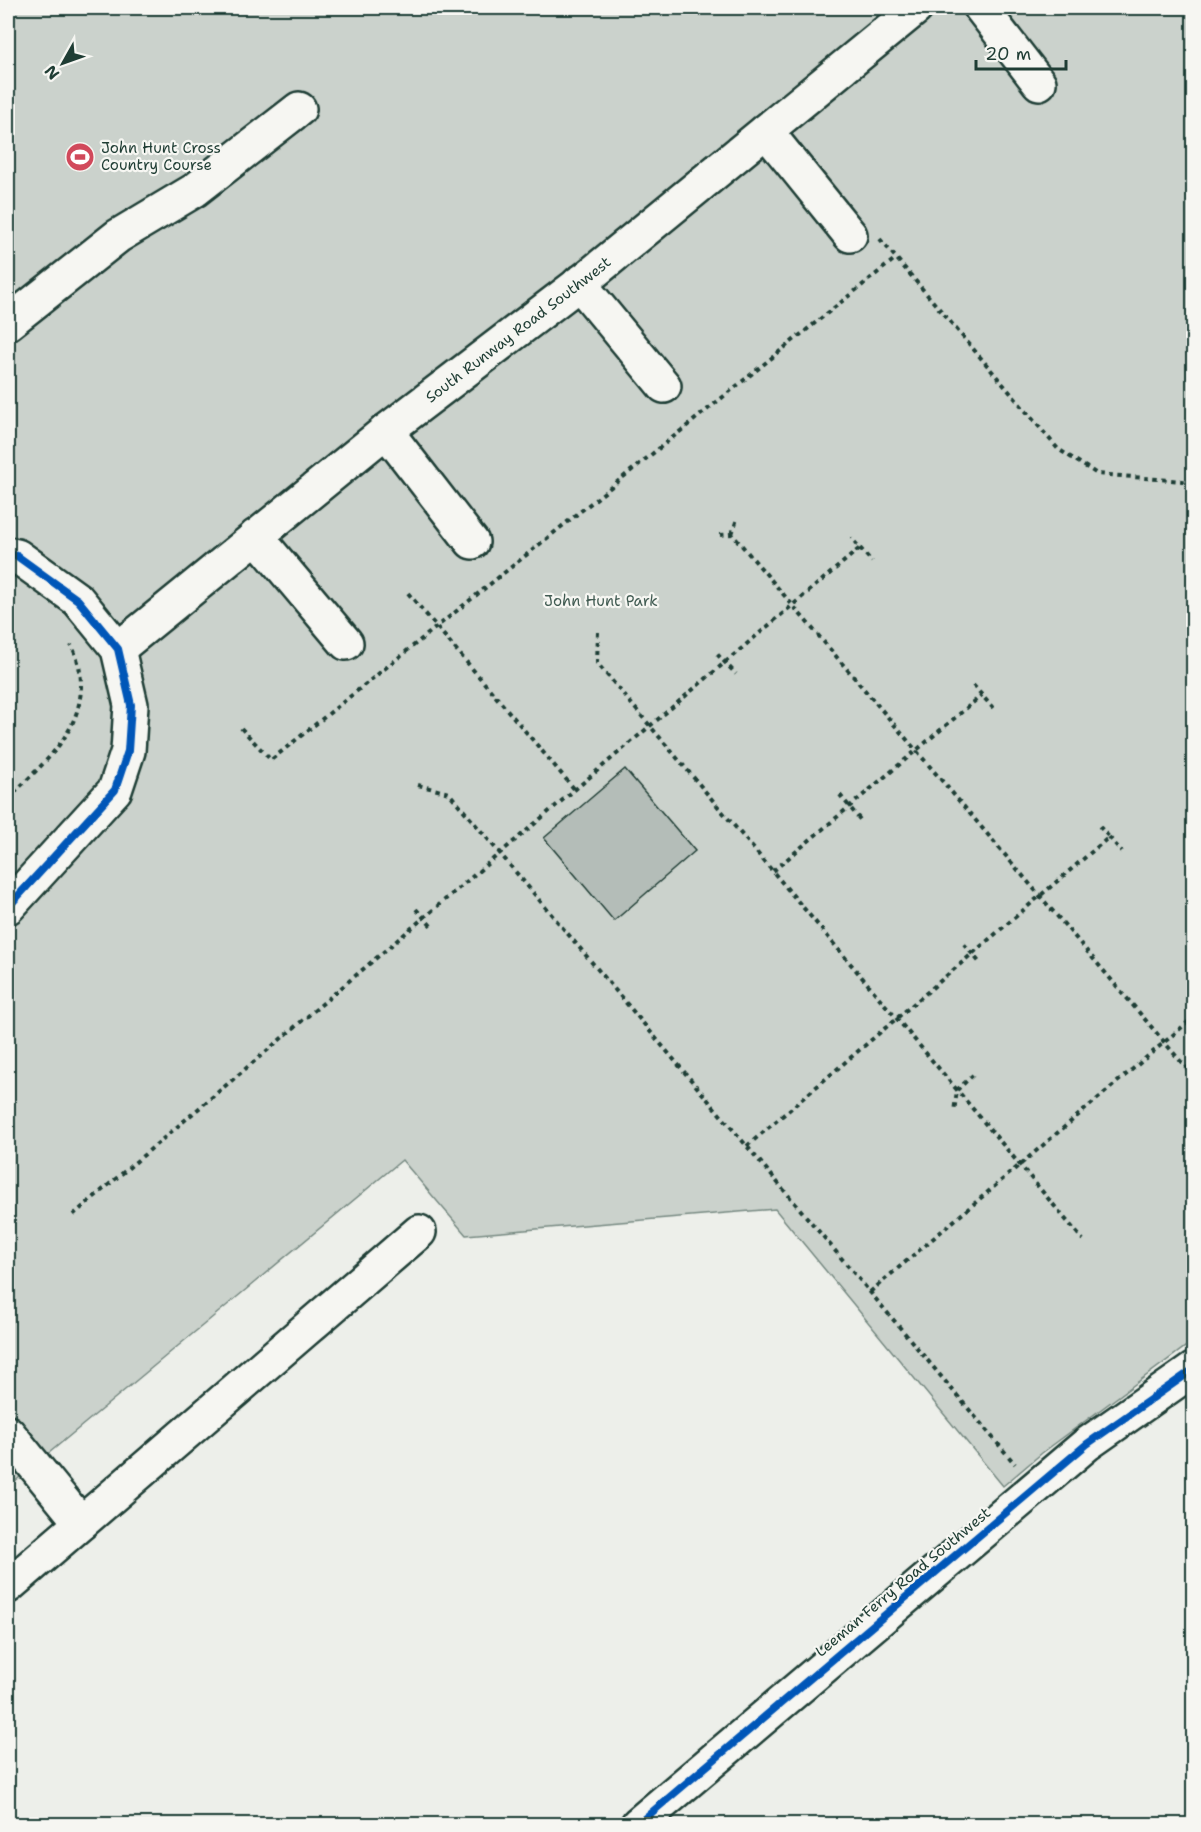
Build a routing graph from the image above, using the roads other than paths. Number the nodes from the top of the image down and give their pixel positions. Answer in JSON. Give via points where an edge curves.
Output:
{"nodes":[{"id":1,"x":916,"y":8,"type":"edge"},
{"id":2,"x":981,"y":8,"type":"edge"},
{"id":3,"x":1038,"y":83,"type":"dead end"},
{"id":4,"x":298,"y":109,"type":"dead end"},
{"id":5,"x":766,"y":130,"type":"junction"},
{"id":6,"x":862,"y":233,"type":"road end"},
{"id":7,"x":579,"y":283,"type":"junction"},
{"id":8,"x":8,"y":322,"type":"edge"},
{"id":9,"x":664,"y":386,"type":"dead end"},
{"id":10,"x":386,"y":431,"type":"junction"},
{"id":11,"x":256,"y":536,"type":"junction"},
{"id":12,"x":472,"y":542,"type":"dead end"},
{"id":13,"x":8,"y":554,"type":"edge"},
{"id":14,"x":346,"y":643,"type":"dead end"},
{"id":15,"x":117,"y":649,"type":"junction"},
{"id":16,"x":8,"y":908,"type":"edge"},
{"id":17,"x":419,"y":1232,"type":"dead end"},
{"id":18,"x":1194,"y":1369,"type":"edge"},
{"id":19,"x":8,"y":1432,"type":"edge"},
{"id":20,"x":81,"y":1523,"type":"junction"},
{"id":21,"x":8,"y":1586,"type":"edge"},
{"id":22,"x":638,"y":1824,"type":"edge"}],
"edges":[{"from":1,"to":5,"type":"street","name":"South Runway Road Southwest"},
{"from":2,"to":3,"type":"street"},
{"from":4,"to":8,"type":"street","via":[[195,190],[118,236]]},
{"from":5,"to":6,"type":"street"},
{"from":5,"to":7,"type":"street","name":"South Runway Road Southwest"},
{"from":7,"to":9,"type":"street"},
{"from":7,"to":10,"type":"street","name":"South Runway Road Southwest"},
{"from":10,"to":11,"type":"street","name":"South Runway Road Southwest"},
{"from":10,"to":12,"type":"street"},
{"from":11,"to":14,"type":"street"},
{"from":11,"to":15,"type":"street","name":"South Runway Road Southwest"},
{"from":13,"to":15,"type":"street","via":[[17,556],[78,600]]},
{"from":15,"to":16,"type":"street","via":[[130,705],[128,751],[115,790]]},
{"from":17,"to":20,"type":"street"},
{"from":18,"to":22,"type":"street","name":"Leeman Ferry Road Southwest","via":[[1087,1444]]},
{"from":19,"to":20,"type":"street"},
{"from":20,"to":21,"type":"street"}]}
